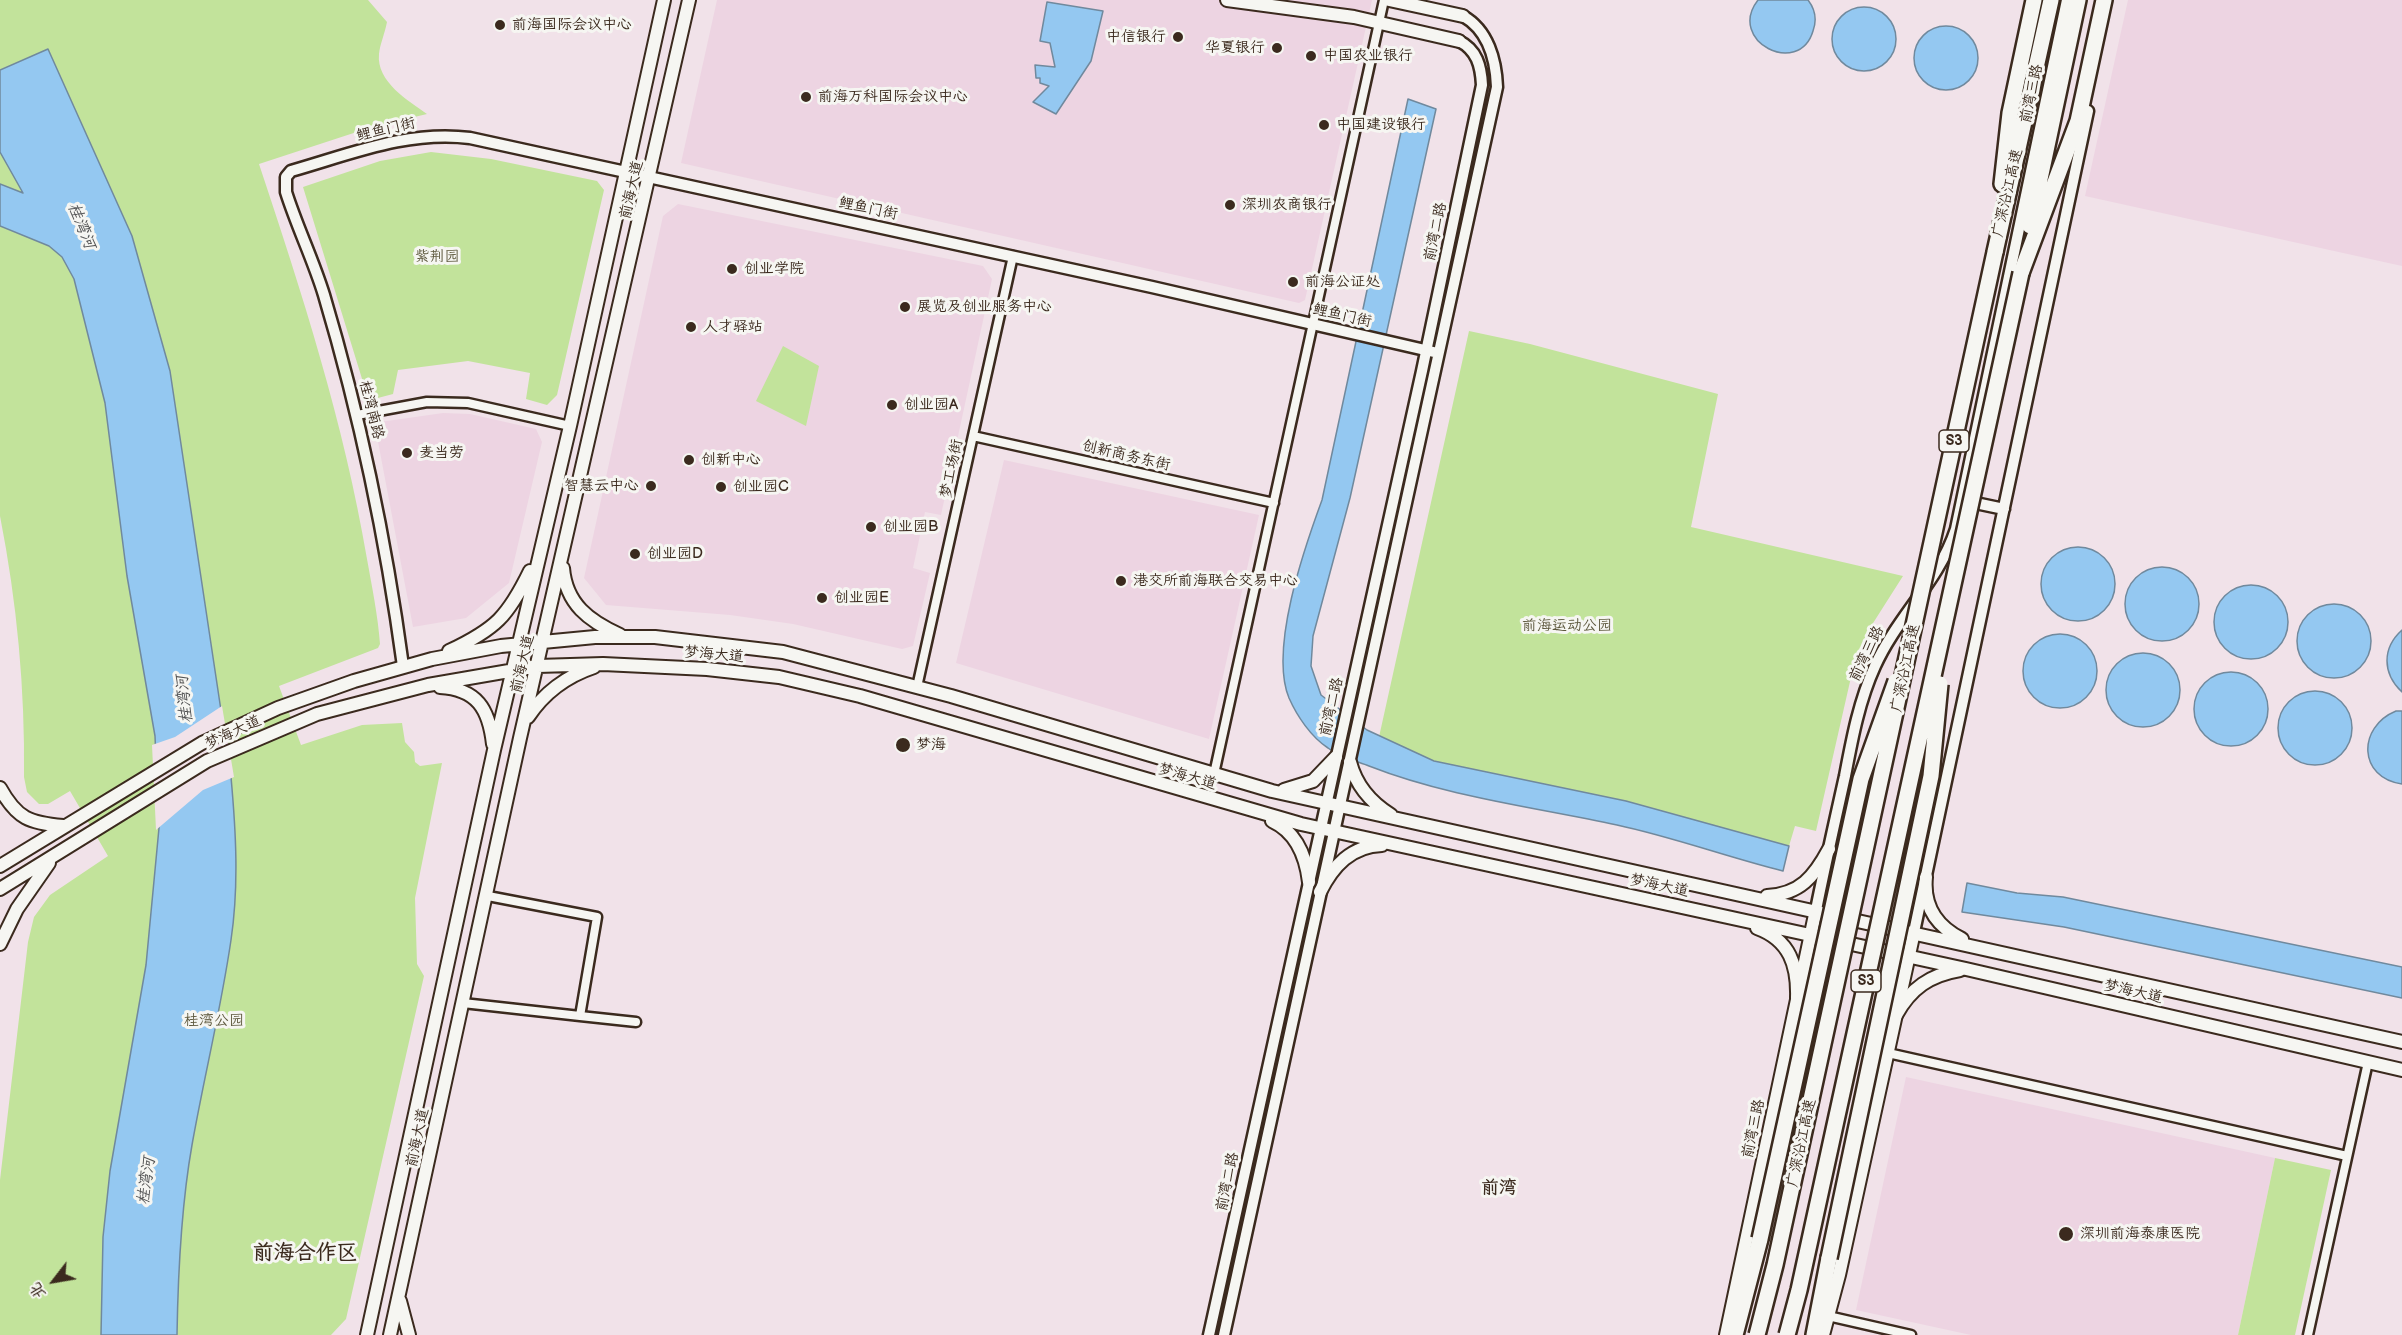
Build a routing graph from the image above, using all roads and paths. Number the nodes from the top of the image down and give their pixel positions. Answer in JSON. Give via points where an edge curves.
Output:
{"nodes":[{"id":1,"x":664,"y":0,"type":"edge"},
{"id":2,"x":689,"y":0,"type":"edge"},
{"id":3,"x":1227,"y":0,"type":"edge"},
{"id":4,"x":1384,"y":0,"type":"edge"},
{"id":5,"x":1389,"y":0,"type":"edge"},
{"id":6,"x":2034,"y":0,"type":"edge"},
{"id":7,"x":2051,"y":0,"type":"edge"},
{"id":8,"x":2067,"y":0,"type":"edge"},
{"id":9,"x":2078,"y":0,"type":"edge"},
{"id":10,"x":2104,"y":0,"type":"edge"},
{"id":11,"x":2111,"y":0,"type":"edge"},
{"id":12,"x":1464,"y":16,"type":"joint"},
{"id":13,"x":1379,"y":22,"type":"junction"},
{"id":14,"x":1459,"y":41,"type":"joint"},
{"id":15,"x":291,"y":171,"type":"joint"},
{"id":16,"x":627,"y":171,"type":"junction"},
{"id":17,"x":651,"y":177,"type":"junction"},
{"id":18,"x":1995,"y":252,"type":"junction"},
{"id":19,"x":1013,"y":256,"type":"junction"},
{"id":20,"x":2021,"y":273,"type":"junction"},
{"id":21,"x":1313,"y":325,"type":"junction"},
{"id":22,"x":1426,"y":351,"type":"junction"},
{"id":23,"x":1438,"y":353,"type":"junction"},
{"id":24,"x":357,"y":415,"type":"junction"},
{"id":25,"x":570,"y":426,"type":"junction"},
{"id":26,"x":973,"y":436,"type":"junction"},
{"id":27,"x":1962,"y":500,"type":"junction"},
{"id":28,"x":1274,"y":503,"type":"junction"},
{"id":29,"x":2004,"y":509,"type":"junction"},
{"id":30,"x":539,"y":554,"type":"junction"},
{"id":31,"x":563,"y":557,"type":"junction"},
{"id":32,"x":1944,"y":627,"type":"junction"},
{"id":33,"x":1914,"y":630,"type":"junction"},
{"id":34,"x":624,"y":636,"type":"junction"},
{"id":35,"x":544,"y":640,"type":"junction"},
{"id":36,"x":519,"y":644,"type":"junction"},
{"id":37,"x":432,"y":659,"type":"junction"},
{"id":38,"x":603,"y":664,"type":"junction"},
{"id":39,"x":403,"y":666,"type":"junction"},
{"id":40,"x":538,"y":666,"type":"junction"},
{"id":41,"x":512,"y":670,"type":"junction"},
{"id":42,"x":917,"y":687,"type":"junction"},
{"id":43,"x":412,"y":690,"type":"junction"},
{"id":44,"x":520,"y":738,"type":"junction"},
{"id":45,"x":494,"y":750,"type":"junction"},
{"id":46,"x":1336,"y":757,"type":"junction"},
{"id":47,"x":1350,"y":762,"type":"junction"},
{"id":48,"x":1214,"y":774,"type":"junction"},
{"id":49,"x":0,"y":788,"type":"edge"},
{"id":50,"x":1272,"y":790,"type":"junction"},
{"id":51,"x":1325,"y":803,"type":"junction"},
{"id":52,"x":1339,"y":806,"type":"junction"},
{"id":53,"x":1254,"y":812,"type":"junction"},
{"id":54,"x":1409,"y":822,"type":"junction"},
{"id":55,"x":65,"y":824,"type":"junction"},
{"id":56,"x":1320,"y":828,"type":"junction"},
{"id":57,"x":1333,"y":831,"type":"junction"},
{"id":58,"x":1390,"y":844,"type":"junction"},
{"id":59,"x":1829,"y":849,"type":"junction"},
{"id":60,"x":54,"y":856,"type":"junction"},
{"id":61,"x":0,"y":866,"type":"edge"},
{"id":62,"x":1926,"y":877,"type":"junction"},
{"id":63,"x":1309,"y":882,"type":"junction"},
{"id":64,"x":0,"y":889,"type":"edge"},
{"id":65,"x":1320,"y":892,"type":"junction"},
{"id":66,"x":488,"y":896,"type":"junction"},
{"id":67,"x":1754,"y":897,"type":"junction"},
{"id":68,"x":1816,"y":910,"type":"junction"},
{"id":69,"x":1725,"y":916,"type":"junction"},
{"id":70,"x":1914,"y":932,"type":"junction"},
{"id":71,"x":1810,"y":935,"type":"junction"},
{"id":72,"x":0,"y":944,"type":"edge"},
{"id":73,"x":1976,"y":946,"type":"junction"},
{"id":74,"x":1909,"y":957,"type":"junction"},
{"id":75,"x":1966,"y":969,"type":"junction"},
{"id":76,"x":1797,"y":998,"type":"junction"},
{"id":77,"x":463,"y":1003,"type":"junction"},
{"id":78,"x":1896,"y":1015,"type":"junction"},
{"id":79,"x":580,"y":1016,"type":"junction"},
{"id":80,"x":636,"y":1022,"type":"dead end"},
{"id":81,"x":2402,"y":1042,"type":"edge"},
{"id":82,"x":1888,"y":1053,"type":"junction"},
{"id":83,"x":2368,"y":1062,"type":"junction"},
{"id":84,"x":2402,"y":1070,"type":"edge"},
{"id":85,"x":2347,"y":1156,"type":"junction"},
{"id":86,"x":399,"y":1293,"type":"junction"},
{"id":87,"x":1828,"y":1316,"type":"junction"},
{"id":88,"x":370,"y":1322,"type":"junction"},
{"id":89,"x":361,"y":1335,"type":"edge"},
{"id":90,"x":367,"y":1335,"type":"edge"},
{"id":91,"x":390,"y":1335,"type":"edge"},
{"id":92,"x":409,"y":1335,"type":"edge"},
{"id":93,"x":1209,"y":1335,"type":"edge"},
{"id":94,"x":1224,"y":1335,"type":"edge"},
{"id":95,"x":1726,"y":1335,"type":"edge"},
{"id":96,"x":1735,"y":1335,"type":"edge"},
{"id":97,"x":1757,"y":1335,"type":"edge"},
{"id":98,"x":1787,"y":1335,"type":"edge"},
{"id":99,"x":1814,"y":1335,"type":"edge"},
{"id":100,"x":1822,"y":1335,"type":"edge"},
{"id":101,"x":1911,"y":1335,"type":"edge"},
{"id":102,"x":2308,"y":1335,"type":"edge"}],
"edges":[{"from":1,"to":16,"type":"main road","name":"前海大道"},
{"from":2,"to":17,"type":"main road","name":"前海大道"},
{"from":3,"to":13,"type":"main road"},
{"from":4,"to":13,"type":"street"},
{"from":5,"to":12,"type":"main road"},
{"from":6,"to":18,"type":"highway","via":[[2008,123]]},
{"from":7,"to":18,"type":"highway","name":"广深沿江高速","number":"S3"},
{"from":8,"to":27,"type":"street","name":"前湾三路"},
{"from":9,"to":20,"type":"highway","name":"广深沿江高速","number":"S3"},
{"from":10,"to":20,"type":"highway","via":[[2078,121]]},
{"from":11,"to":29,"type":"street"},
{"from":12,"to":23,"type":"street","name":"前湾二路","via":[[1478,27],[1488,45],[1497,87]]},
{"from":13,"to":14,"type":"main road"},
{"from":13,"to":21,"type":"street"},
{"from":14,"to":22,"type":"street","name":"前湾二路","via":[[1478,60],[1482,85]]},
{"from":15,"to":16,"type":"street","name":"鲤鱼门街","via":[[395,141],[442,135]]},
{"from":15,"to":24,"type":"street","name":"桂湾南路","via":[[285,182],[286,192],[318,276]]},
{"from":16,"to":17,"type":"street","name":"鲤鱼门街"},
{"from":16,"to":25,"type":"main road","name":"前海大道"},
{"from":17,"to":19,"type":"street","name":"鲤鱼门街"},
{"from":17,"to":31,"type":"main road","name":"前海大道"},
{"from":18,"to":33,"type":"highway","name":"广深沿江高速","number":"S3","bridge":true},
{"from":19,"to":21,"type":"street","name":"鲤鱼门街"},
{"from":19,"to":26,"type":"street","name":"梦工场街"},
{"from":20,"to":32,"type":"highway","name":"广深沿江高速","number":"S3","bridge":true},
{"from":21,"to":22,"type":"street","name":"鲤鱼门街"},
{"from":21,"to":28,"type":"street"},
{"from":22,"to":23,"type":"street","name":"鲤鱼门街"},
{"from":22,"to":46,"type":"street","name":"前湾二路"},
{"from":23,"to":47,"type":"street","name":"前湾二路"},
{"from":24,"to":25,"type":"street","via":[[427,402],[468,403]]},
{"from":24,"to":39,"type":"street","name":"桂湾南路","via":[[382,533]]},
{"from":25,"to":30,"type":"main road","name":"前海大道"},
{"from":26,"to":28,"type":"street","name":"创新商务东街"},
{"from":26,"to":42,"type":"street","name":"梦工场街"},
{"from":27,"to":29,"type":"street"},
{"from":27,"to":59,"type":"street","name":"前湾三路","via":[[1946,556],[1875,666],[1860,708]]},
{"from":28,"to":48,"type":"street"},
{"from":29,"to":62,"type":"street"},
{"from":30,"to":36,"type":"main road","name":"前海大道"},
{"from":30,"to":37,"type":"main road","via":[[504,616],[476,637]]},
{"from":31,"to":34,"type":"main road","via":[[567,588],[579,610],[596,624]]},
{"from":31,"to":35,"type":"main road","name":"前海大道"},
{"from":32,"to":98,"type":"highway","name":"广深沿江高速","number":"S3","bridge":true},
{"from":32,"to":99,"type":"highway","bridge":true,"via":[[1931,776]]},
{"from":33,"to":96,"type":"highway","bridge":true,"via":[[1860,778],[1760,1239]]},
{"from":33,"to":97,"type":"highway","name":"广深沿江高速","number":"S3","bridge":true},
{"from":34,"to":35,"type":"main road","name":"梦海大道"},
{"from":34,"to":42,"type":"main road","name":"梦海大道","via":[[706,641],[783,652]]},
{"from":35,"to":36,"type":"main road","name":"梦海大道"},
{"from":35,"to":40,"type":"main road","name":"前海大道"},
{"from":36,"to":37,"type":"main road","name":"梦海大道"},
{"from":36,"to":41,"type":"main road","name":"前海大道"},
{"from":37,"to":39,"type":"main road","name":"梦海大道"},
{"from":38,"to":40,"type":"main road","name":"梦海大道"},
{"from":38,"to":44,"type":"main road","via":[[570,677],[545,696],[529,717]]},
{"from":38,"to":53,"type":"main road","name":"梦海大道","via":[[735,671],[803,682],[944,719]]},
{"from":39,"to":55,"type":"main road","name":"梦海大道","via":[[311,696],[202,743]]},
{"from":40,"to":41,"type":"main road","name":"梦海大道"},
{"from":40,"to":44,"type":"main road","name":"前海大道"},
{"from":41,"to":43,"type":"main road","name":"梦海大道"},
{"from":41,"to":45,"type":"main road","name":"前海大道"},
{"from":42,"to":48,"type":"main road","name":"梦海大道"},
{"from":43,"to":45,"type":"main road","via":[[452,688],[475,698],[488,719]]},
{"from":43,"to":60,"type":"main road","name":"梦海大道","via":[[317,714],[207,761]]},
{"from":44,"to":66,"type":"main road","name":"前海大道"},
{"from":45,"to":88,"type":"main road","name":"前海大道"},
{"from":46,"to":50,"type":"main road","via":[[1313,781],[1296,788]]},
{"from":46,"to":51,"type":"street","name":"前湾二路"},
{"from":47,"to":52,"type":"street","name":"前湾二路"},
{"from":47,"to":54,"type":"main road","via":[[1368,796],[1383,810]]},
{"from":48,"to":50,"type":"main road","name":"梦海大道"},
{"from":49,"to":55,"type":"main road","via":[[26,820]]},
{"from":50,"to":51,"type":"main road","name":"梦海大道"},
{"from":51,"to":52,"type":"main road","name":"梦海大道"},
{"from":51,"to":56,"type":"street","name":"前湾二路"},
{"from":52,"to":54,"type":"main road","name":"梦海大道"},
{"from":52,"to":57,"type":"street","name":"前湾二路"},
{"from":53,"to":56,"type":"main road","name":"梦海大道"},
{"from":53,"to":63,"type":"main road","via":[[1277,823],[1296,841],[1307,864]]},
{"from":54,"to":67,"type":"main road","name":"梦海大道"},
{"from":55,"to":61,"type":"main road","name":"梦海大道"},
{"from":56,"to":57,"type":"main road","name":"梦海大道"},
{"from":56,"to":63,"type":"street","name":"前湾二路"},
{"from":57,"to":58,"type":"main road","name":"梦海大道"},
{"from":57,"to":65,"type":"street","name":"前湾二路"},
{"from":58,"to":65,"type":"main road","via":[[1375,845],[1346,857],[1331,872]]},
{"from":58,"to":69,"type":"main road","name":"梦海大道"},
{"from":59,"to":67,"type":"main road","via":[[1816,873],[1794,891]]},
{"from":59,"to":68,"type":"street","name":"前湾三路"},
{"from":60,"to":64,"type":"main road","name":"梦海大道"},
{"from":60,"to":72,"type":"main road","via":[[17,909]]},
{"from":62,"to":70,"type":"street"},
{"from":62,"to":73,"type":"main road","via":[[1925,897],[1934,917],[1950,933]]},
{"from":63,"to":93,"type":"street","name":"前湾二路"},
{"from":65,"to":94,"type":"street","name":"前湾二路"},
{"from":66,"to":77,"type":"main road","name":"前海大道"},
{"from":66,"to":79,"type":"street","via":[[597,917]]},
{"from":67,"to":68,"type":"main road","name":"梦海大道"},
{"from":68,"to":70,"type":"main road","name":"梦海大道"},
{"from":68,"to":71,"type":"main road","name":"前湾三路"},
{"from":69,"to":71,"type":"main road","name":"梦海大道"},
{"from":69,"to":76,"type":"main road","via":[[1764,931],[1786,949],[1798,975]]},
{"from":70,"to":73,"type":"main road","name":"梦海大道"},
{"from":70,"to":74,"type":"main road"},
{"from":71,"to":74,"type":"main road","name":"梦海大道"},
{"from":71,"to":76,"type":"main road","name":"前湾三路"},
{"from":73,"to":81,"type":"main road","name":"梦海大道"},
{"from":74,"to":75,"type":"main road","name":"梦海大道"},
{"from":74,"to":78,"type":"main road"},
{"from":75,"to":78,"type":"main road","via":[[1927,980],[1912,992]]},
{"from":75,"to":83,"type":"main road","name":"梦海大道"},
{"from":76,"to":95,"type":"main road","name":"前湾三路"},
{"from":77,"to":79,"type":"street"},
{"from":77,"to":86,"type":"main road","name":"前海大道"},
{"from":78,"to":82,"type":"main road"},
{"from":79,"to":80,"type":"street"},
{"from":82,"to":85,"type":"street"},
{"from":82,"to":87,"type":"main road"},
{"from":83,"to":84,"type":"main road","name":"梦海大道"},
{"from":83,"to":85,"type":"street"},
{"from":85,"to":102,"type":"street"},
{"from":86,"to":91,"type":"main road","name":"前海大道"},
{"from":86,"to":92,"type":"main road"},
{"from":87,"to":100,"type":"main road"},
{"from":87,"to":101,"type":"street"},
{"from":88,"to":89,"type":"main road"},
{"from":88,"to":90,"type":"main road","name":"前海大道"}]}
